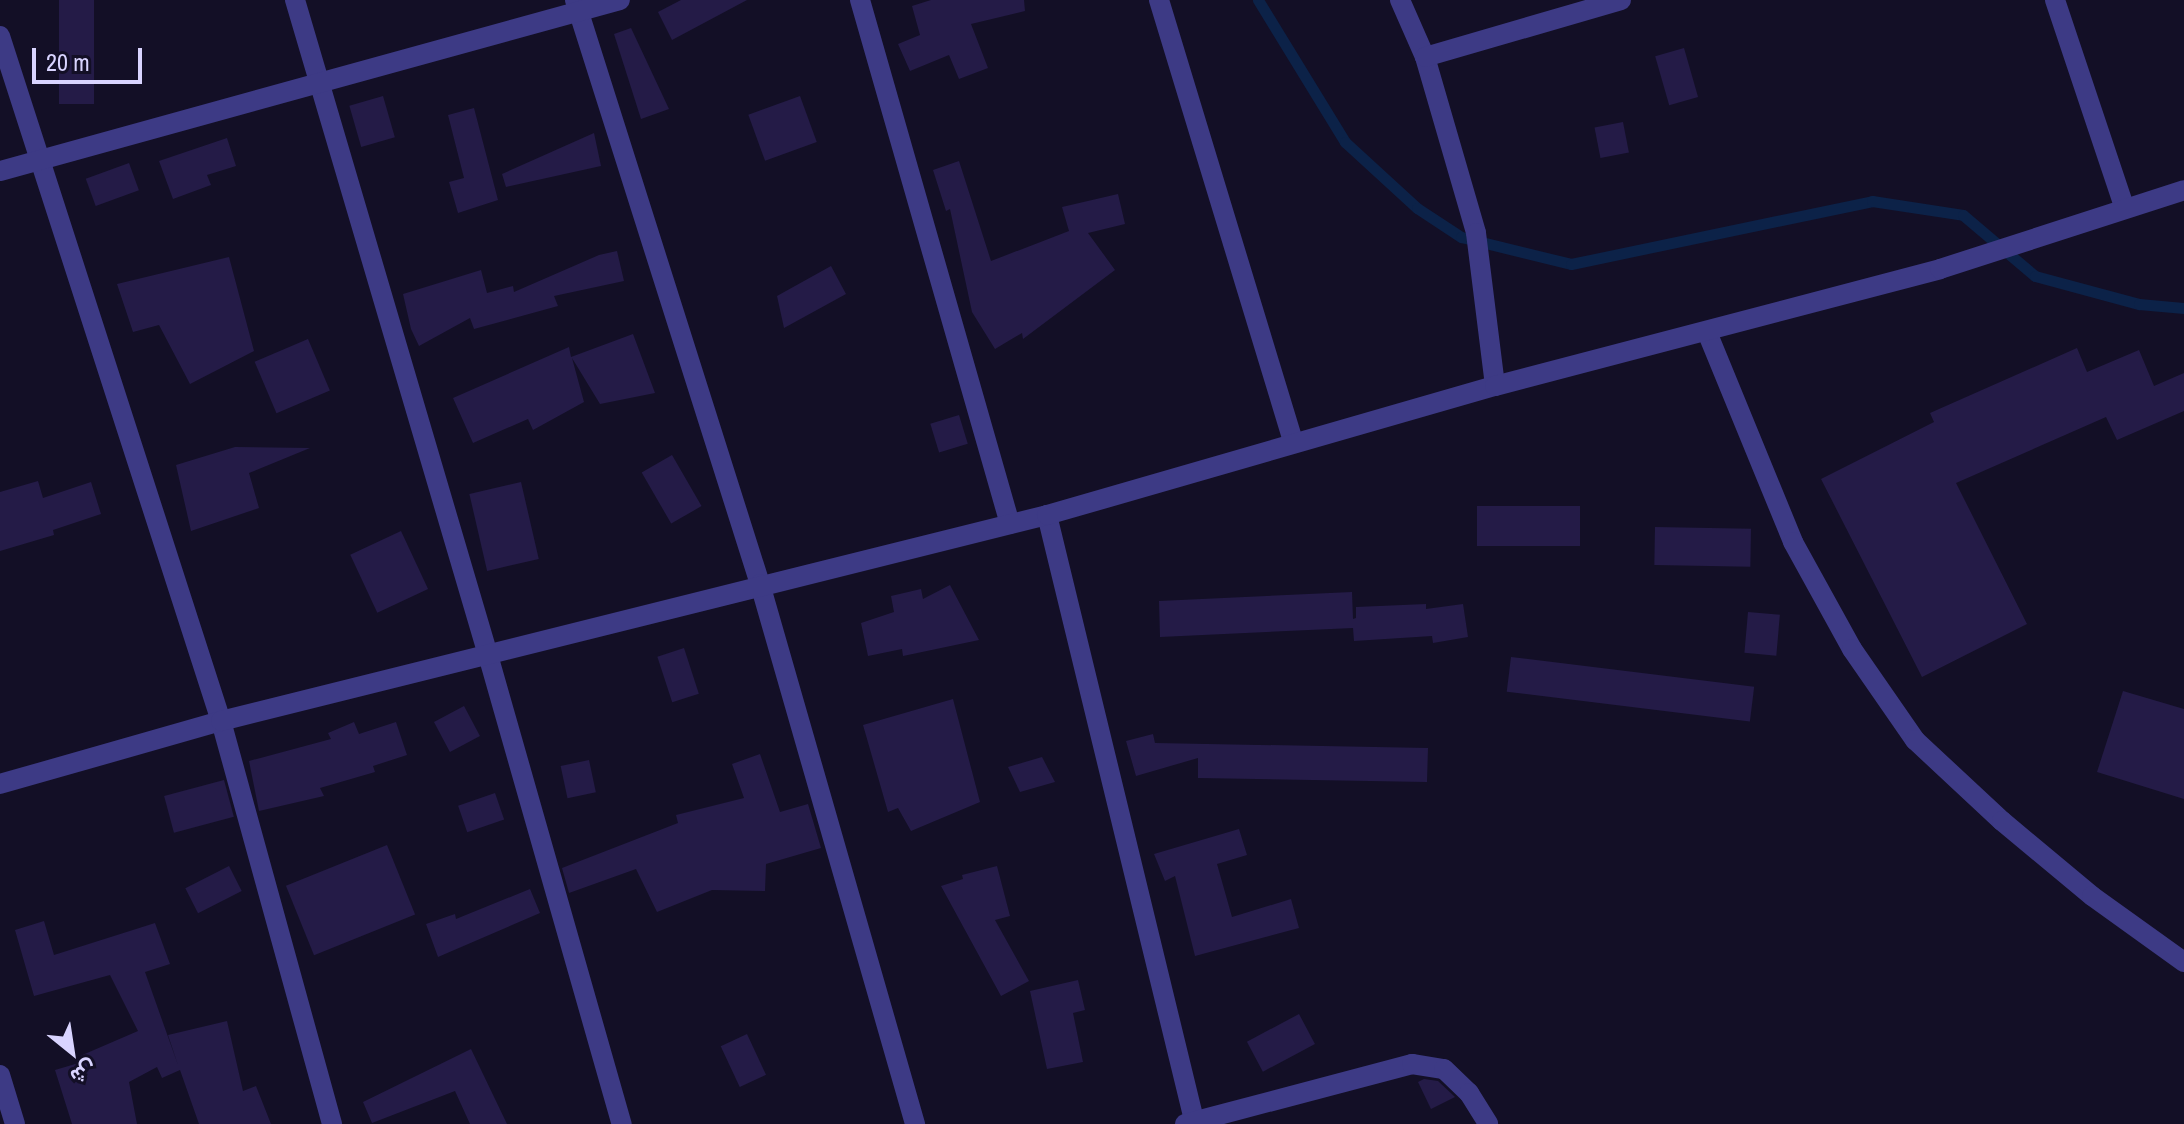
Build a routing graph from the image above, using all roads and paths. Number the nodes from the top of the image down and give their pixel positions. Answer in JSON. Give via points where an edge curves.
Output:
{"nodes":[{"id":1,"x":295,"y":0,"type":"edge"},
{"id":2,"x":620,"y":0,"type":"edge"},
{"id":3,"x":860,"y":0,"type":"edge"},
{"id":4,"x":1159,"y":0,"type":"edge"},
{"id":5,"x":1400,"y":0,"type":"edge"},
{"id":6,"x":1621,"y":0,"type":"edge"},
{"id":7,"x":2055,"y":0,"type":"edge"},
{"id":8,"x":577,"y":6,"type":"edge"},
{"id":9,"x":0,"y":36,"type":"edge"},
{"id":10,"x":1425,"y":57,"type":"junction"},
{"id":11,"x":319,"y":85,"type":"junction"},
{"id":12,"x":38,"y":160,"type":"junction"},
{"id":13,"x":0,"y":171,"type":"edge"},
{"id":14,"x":2184,"y":190,"type":"edge"},
{"id":15,"x":2125,"y":209,"type":"junction"},
{"id":16,"x":1707,"y":332,"type":"junction"},
{"id":17,"x":1495,"y":386,"type":"junction"},
{"id":18,"x":1294,"y":443,"type":"junction"},
{"id":19,"x":1047,"y":515,"type":"junction"},
{"id":20,"x":1010,"y":524,"type":"junction"},
{"id":21,"x":760,"y":584,"type":"junction"},
{"id":22,"x":488,"y":655,"type":"junction"},
{"id":23,"x":221,"y":721,"type":"junction"},
{"id":24,"x":0,"y":784,"type":"edge"},
{"id":25,"x":2184,"y":962,"type":"edge"},
{"id":26,"x":0,"y":1075,"type":"edge"},
{"id":27,"x":1191,"y":1123,"type":"edge"},
{"id":28,"x":15,"y":1124,"type":"edge"},
{"id":29,"x":332,"y":1124,"type":"edge"},
{"id":30,"x":622,"y":1124,"type":"edge"},
{"id":31,"x":915,"y":1124,"type":"edge"},
{"id":32,"x":1488,"y":1124,"type":"edge"}],
"edges":[{"from":1,"to":11,"type":"street"},
{"from":2,"to":8,"type":"street"},
{"from":3,"to":20,"type":"street"},
{"from":4,"to":18,"type":"street"},
{"from":5,"to":10,"type":"street"},
{"from":6,"to":10,"type":"street"},
{"from":7,"to":15,"type":"street"},
{"from":8,"to":11,"type":"street"},
{"from":8,"to":21,"type":"street"},
{"from":9,"to":12,"type":"street"},
{"from":10,"to":17,"type":"street","via":[[1476,233]]},
{"from":11,"to":12,"type":"street"},
{"from":11,"to":22,"type":"street"},
{"from":12,"to":13,"type":"street"},
{"from":12,"to":23,"type":"street"},
{"from":14,"to":15,"type":"street"},
{"from":15,"to":16,"type":"street","via":[[1940,269]]},
{"from":16,"to":17,"type":"street"},
{"from":16,"to":25,"type":"street","via":[[1793,542],[1852,649],[1915,740],[2092,896]]},
{"from":17,"to":18,"type":"street"},
{"from":18,"to":19,"type":"street"},
{"from":19,"to":20,"type":"street"},
{"from":19,"to":27,"type":"street"},
{"from":20,"to":21,"type":"street"},
{"from":21,"to":22,"type":"street"},
{"from":21,"to":31,"type":"street"},
{"from":22,"to":23,"type":"street"},
{"from":22,"to":30,"type":"street"},
{"from":23,"to":24,"type":"street"},
{"from":23,"to":29,"type":"street"},
{"from":26,"to":28,"type":"street"},
{"from":27,"to":32,"type":"street","via":[[1412,1064],[1444,1069],[1469,1093]]}]}
